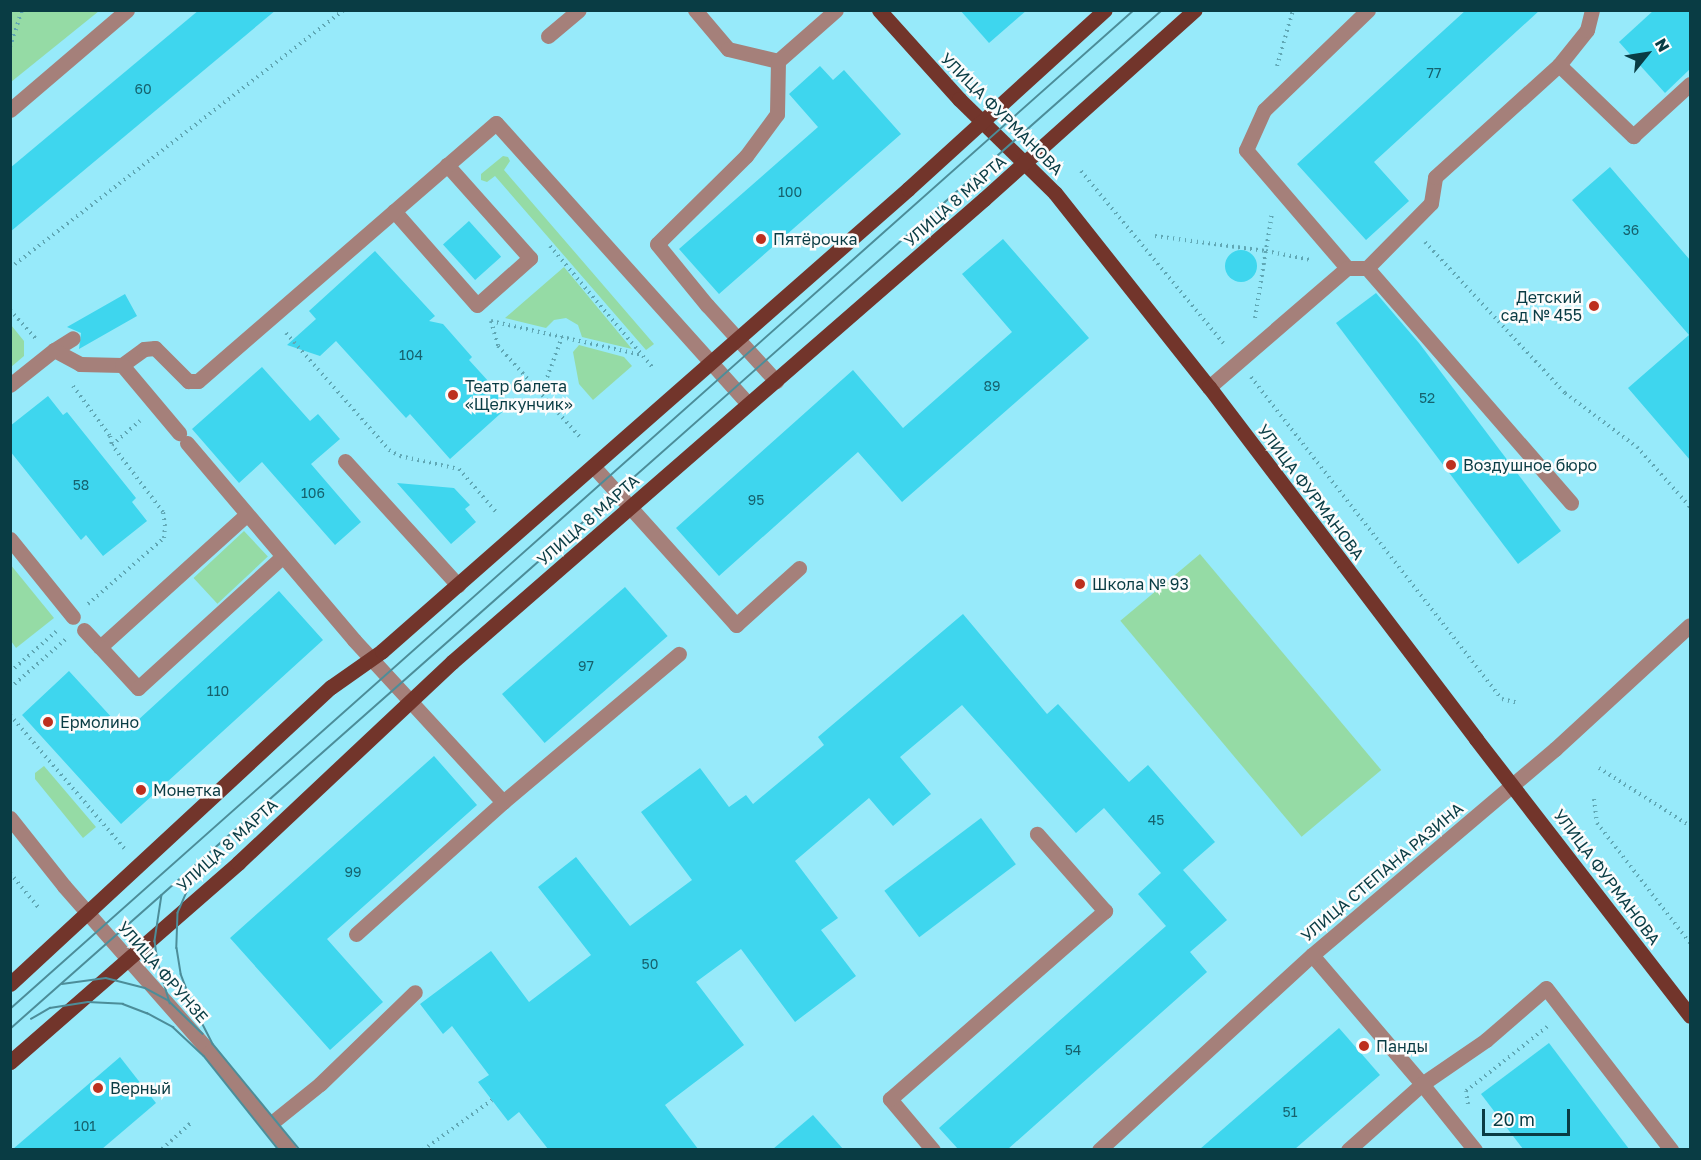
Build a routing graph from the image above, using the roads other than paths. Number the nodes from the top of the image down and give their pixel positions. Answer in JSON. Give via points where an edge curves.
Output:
{"nodes":[{"id":1,"x":127,"y":10,"type":"edge"},
{"id":2,"x":579,"y":10,"type":"edge"},
{"id":3,"x":695,"y":10,"type":"edge"},
{"id":4,"x":836,"y":10,"type":"edge"},
{"id":5,"x":879,"y":10,"type":"edge"},
{"id":6,"x":1105,"y":10,"type":"edge"},
{"id":7,"x":1195,"y":10,"type":"edge"},
{"id":8,"x":1368,"y":10,"type":"edge"},
{"id":9,"x":1592,"y":10,"type":"edge"},
{"id":10,"x":548,"y":36,"type":"dead end"},
{"id":11,"x":778,"y":61,"type":"junction"},
{"id":12,"x":1559,"y":65,"type":"junction"},
{"id":13,"x":1690,"y":84,"type":"edge"},
{"id":14,"x":10,"y":110,"type":"edge"},
{"id":15,"x":982,"y":121,"type":"junction"},
{"id":16,"x":1025,"y":163,"type":"junction"},
{"id":17,"x":447,"y":165,"type":"junction"},
{"id":18,"x":394,"y":211,"type":"junction"},
{"id":19,"x":1347,"y":268,"type":"junction"},
{"id":20,"x":1367,"y":268,"type":"junction"},
{"id":21,"x":73,"y":338,"type":"dead end"},
{"id":22,"x":738,"y":339,"type":"junction"},
{"id":23,"x":51,"y":351,"type":"junction"},
{"id":24,"x":710,"y":363,"type":"junction"},
{"id":25,"x":122,"y":366,"type":"junction"},
{"id":26,"x":776,"y":381,"type":"junction"},
{"id":27,"x":10,"y":385,"type":"edge"},
{"id":28,"x":1209,"y":387,"type":"junction"},
{"id":29,"x":748,"y":404,"type":"junction"},
{"id":30,"x":345,"y":461,"type":"dead end"},
{"id":31,"x":593,"y":466,"type":"junction"},
{"id":32,"x":1571,"y":502,"type":"dead end"},
{"id":33,"x":630,"y":507,"type":"junction"},
{"id":34,"x":246,"y":515,"type":"junction"},
{"id":35,"x":10,"y":539,"type":"edge"},
{"id":36,"x":282,"y":556,"type":"junction"},
{"id":37,"x":799,"y":568,"type":"dead end"},
{"id":38,"x":458,"y":585,"type":"junction"},
{"id":39,"x":73,"y":617,"type":"road end"},
{"id":40,"x":1690,"y":625,"type":"edge"},
{"id":41,"x":84,"y":630,"type":"road end"},
{"id":42,"x":100,"y":647,"type":"junction"},
{"id":43,"x":679,"y":654,"type":"dead end"},
{"id":44,"x":371,"y":658,"type":"junction"},
{"id":45,"x":411,"y":700,"type":"junction"},
{"id":46,"x":1513,"y":784,"type":"junction"},
{"id":47,"x":503,"y":802,"type":"junction"},
{"id":48,"x":10,"y":818,"type":"edge"},
{"id":49,"x":1037,"y":834,"type":"dead end"},
{"id":50,"x":87,"y":913,"type":"junction"},
{"id":51,"x":356,"y":934,"type":"dead end"},
{"id":52,"x":1312,"y":955,"type":"junction"},
{"id":53,"x":128,"y":958,"type":"junction"},
{"id":54,"x":10,"y":984,"type":"edge"},
{"id":55,"x":415,"y":992,"type":"dead end"},
{"id":56,"x":1690,"y":1016,"type":"edge"},
{"id":57,"x":10,"y":1062,"type":"edge"},
{"id":58,"x":1422,"y":1084,"type":"junction"},
{"id":59,"x":269,"y":1125,"type":"junction"},
{"id":60,"x":289,"y":1149,"type":"edge"},
{"id":61,"x":933,"y":1149,"type":"edge"},
{"id":62,"x":1099,"y":1149,"type":"edge"},
{"id":63,"x":1348,"y":1149,"type":"edge"},
{"id":64,"x":1475,"y":1149,"type":"edge"},
{"id":65,"x":1671,"y":1149,"type":"edge"}],
"edges":[{"from":1,"to":14,"type":"street"},
{"from":2,"to":10,"type":"street"},
{"from":3,"to":11,"type":"street","via":[[728,49]]},
{"from":4,"to":11,"type":"street"},
{"from":5,"to":15,"type":"main road","name":"УЛИЦА ФУРМАНОВА"},
{"from":6,"to":15,"type":"main road"},
{"from":7,"to":16,"type":"main road","name":"УЛИЦА 8 МАРТА"},
{"from":8,"to":19,"type":"street","via":[[1264,110],[1246,150]]},
{"from":9,"to":12,"type":"street","via":[[1587,30]]},
{"from":11,"to":22,"type":"street","via":[[777,114],[746,156],[657,244]]},
{"from":12,"to":13,"type":"street","via":[[1633,136]]},
{"from":12,"to":20,"type":"street","via":[[1435,177],[1431,203]]},
{"from":15,"to":16,"type":"main road","name":"УЛИЦА ФУРМАНОВА"},
{"from":15,"to":22,"type":"main road"},
{"from":16,"to":26,"type":"main road","name":"УЛИЦА 8 МАРТА"},
{"from":16,"to":28,"type":"main road","name":"УЛИЦА ФУРМАНОВА","via":[[1055,193]]},
{"from":17,"to":18,"type":"street"},
{"from":17,"to":18,"type":"street","via":[[530,258],[477,305]]},
{"from":17,"to":24,"type":"street","via":[[496,123]]},
{"from":18,"to":25,"type":"street","via":[[193,382],[155,348],[144,349]]},
{"from":19,"to":20,"type":"street"},
{"from":19,"to":28,"type":"street"},
{"from":20,"to":32,"type":"street"},
{"from":21,"to":23,"type":"street"},
{"from":22,"to":24,"type":"main road"},
{"from":22,"to":26,"type":"street"},
{"from":23,"to":25,"type":"street","via":[[80,364]]},
{"from":23,"to":27,"type":"street"},
{"from":24,"to":29,"type":"street"},
{"from":24,"to":31,"type":"main road"},
{"from":25,"to":34,"type":"street"},
{"from":26,"to":29,"type":"main road","name":"УЛИЦА 8 МАРТА"},
{"from":28,"to":46,"type":"main road","name":"УЛИЦА ФУРМАНОВА"},
{"from":29,"to":33,"type":"main road","name":"УЛИЦА 8 МАРТА"},
{"from":30,"to":38,"type":"street"},
{"from":31,"to":33,"type":"street"},
{"from":31,"to":38,"type":"main road"},
{"from":33,"to":37,"type":"street","via":[[736,625]]},
{"from":33,"to":45,"type":"main road","name":"УЛИЦА 8 МАРТА"},
{"from":34,"to":36,"type":"street"},
{"from":34,"to":42,"type":"street"},
{"from":35,"to":39,"type":"street"},
{"from":36,"to":42,"type":"street","via":[[138,688]]},
{"from":36,"to":44,"type":"street"},
{"from":38,"to":44,"type":"main road"},
{"from":40,"to":46,"type":"street","name":"УЛИЦА СТЕПАНА РАЗИНА"},
{"from":41,"to":42,"type":"street"},
{"from":43,"to":47,"type":"street"},
{"from":44,"to":45,"type":"street"},
{"from":44,"to":50,"type":"main road","via":[[331,687]]},
{"from":45,"to":47,"type":"street"},
{"from":45,"to":53,"type":"main road","name":"УЛИЦА 8 МАРТА","via":[[238,863]]},
{"from":46,"to":52,"type":"street","name":"УЛИЦА СТЕПАНА РАЗИНА"},
{"from":46,"to":56,"type":"main road","name":"УЛИЦА ФУРМАНОВА"},
{"from":47,"to":51,"type":"street"},
{"from":48,"to":50,"type":"street","name":"УЛИЦА ФРУНЗЕ"},
{"from":49,"to":61,"type":"street","via":[[1105,911],[890,1099]]},
{"from":50,"to":53,"type":"street","name":"УЛИЦА ФРУНЗЕ"},
{"from":50,"to":54,"type":"main road"},
{"from":52,"to":58,"type":"street"},
{"from":52,"to":62,"type":"street","name":"УЛИЦА СТЕПАНА РАЗИНА"},
{"from":53,"to":57,"type":"main road","name":"УЛИЦА 8 МАРТА"},
{"from":53,"to":59,"type":"street","name":"УЛИЦА ФРУНЗЕ"},
{"from":55,"to":59,"type":"street","via":[[320,1084]]},
{"from":58,"to":63,"type":"street"},
{"from":58,"to":64,"type":"street"},
{"from":58,"to":65,"type":"street","via":[[1486,1040],[1546,988]]},
{"from":59,"to":60,"type":"street","name":"УЛИЦА ФРУНЗЕ"}]}
